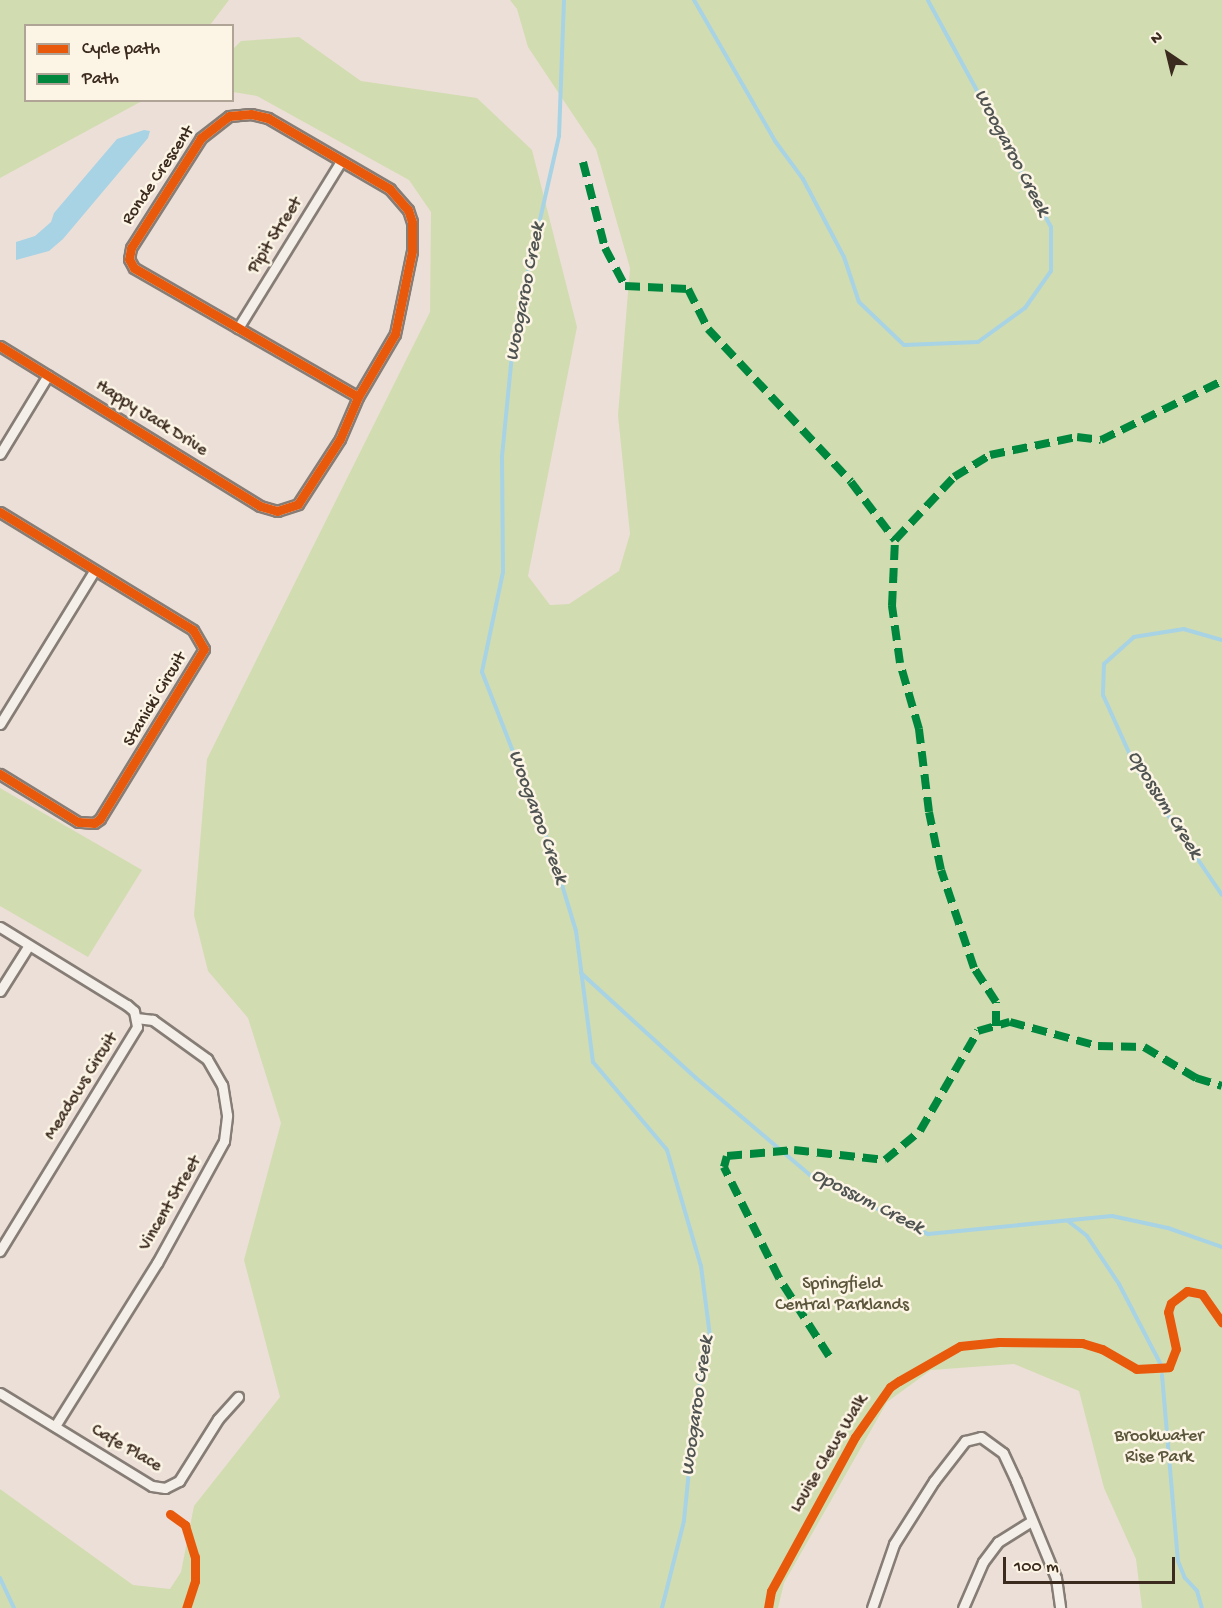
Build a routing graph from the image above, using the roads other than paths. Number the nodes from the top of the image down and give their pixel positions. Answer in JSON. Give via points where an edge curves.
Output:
{"nodes":[{"id":1,"x":341,"y":161,"type":"junction"},
{"id":2,"x":238,"y":328,"type":"junction"},
{"id":3,"x":0,"y":346,"type":"edge"},
{"id":4,"x":48,"y":375,"type":"junction"},
{"id":5,"x":358,"y":397,"type":"junction"},
{"id":6,"x":0,"y":454,"type":"edge"},
{"id":7,"x":288,"y":510,"type":"joint"},
{"id":8,"x":0,"y":512,"type":"edge"},
{"id":9,"x":94,"y":571,"type":"junction"},
{"id":10,"x":0,"y":724,"type":"edge"},
{"id":11,"x":0,"y":774,"type":"edge"},
{"id":12,"x":0,"y":927,"type":"edge"},
{"id":13,"x":29,"y":945,"type":"junction"},
{"id":14,"x":0,"y":991,"type":"edge"},
{"id":15,"x":136,"y":1018,"type":"junction"},
{"id":16,"x":0,"y":1251,"type":"edge"},
{"id":17,"x":0,"y":1393,"type":"edge"},
{"id":18,"x":238,"y":1397,"type":"dead end"},
{"id":19,"x":55,"y":1426,"type":"junction"},
{"id":20,"x":1032,"y":1521,"type":"junction"},
{"id":21,"x":872,"y":1608,"type":"edge"},
{"id":22,"x":963,"y":1608,"type":"edge"},
{"id":23,"x":1059,"y":1608,"type":"edge"}],
"edges":[{"from":1,"to":2,"type":"street","name":"Pipit Street"},
{"from":1,"to":2,"type":"street","name":"Ronde Crescent","via":[[268,118],[251,114],[229,116],[201,138],[131,248],[129,259],[135,268]]},
{"from":1,"to":5,"type":"street","name":"Ronde Crescent","via":[[390,189],[408,210],[412,222],[412,251],[395,334]]},
{"from":2,"to":5,"type":"street","name":"Ronde Crescent"},
{"from":3,"to":4,"type":"street","name":"Happy Jack Drive"},
{"from":4,"to":6,"type":"street"},
{"from":4,"to":7,"type":"street","name":"Happy Jack Drive","via":[[260,506],[277,512]]},
{"from":5,"to":7,"type":"street","name":"Ronde Crescent","via":[[340,439],[306,495]]},
{"from":8,"to":9,"type":"street","name":"Stanicki Circuit"},
{"from":9,"to":10,"type":"street"},
{"from":9,"to":11,"type":"street","name":"Stanicki Circuit","via":[[193,630],[202,640],[201,657],[94,823],[78,822]]},
{"from":12,"to":13,"type":"street","name":"Meadows Circuit"},
{"from":13,"to":14,"type":"street"},
{"from":13,"to":15,"type":"street","name":"Meadows Circuit","via":[[127,1005]]},
{"from":15,"to":16,"type":"street","name":"Meadows Circuit","via":[[134,1036]]},
{"from":15,"to":19,"type":"street","name":"Vincent Street","via":[[153,1020],[207,1059],[222,1085],[227,1115],[224,1141],[157,1263]]},
{"from":17,"to":19,"type":"street","name":"Cafe Place"},
{"from":18,"to":19,"type":"street","name":"Cafe Place","via":[[218,1419],[179,1481],[165,1488],[152,1486]]},
{"from":20,"to":21,"type":"street","via":[[1003,1453],[981,1437],[965,1441],[951,1456],[894,1544]]},
{"from":20,"to":22,"type":"street","via":[[998,1542],[983,1562]]},
{"from":20,"to":23,"type":"street","via":[[1056,1578]]}]}
